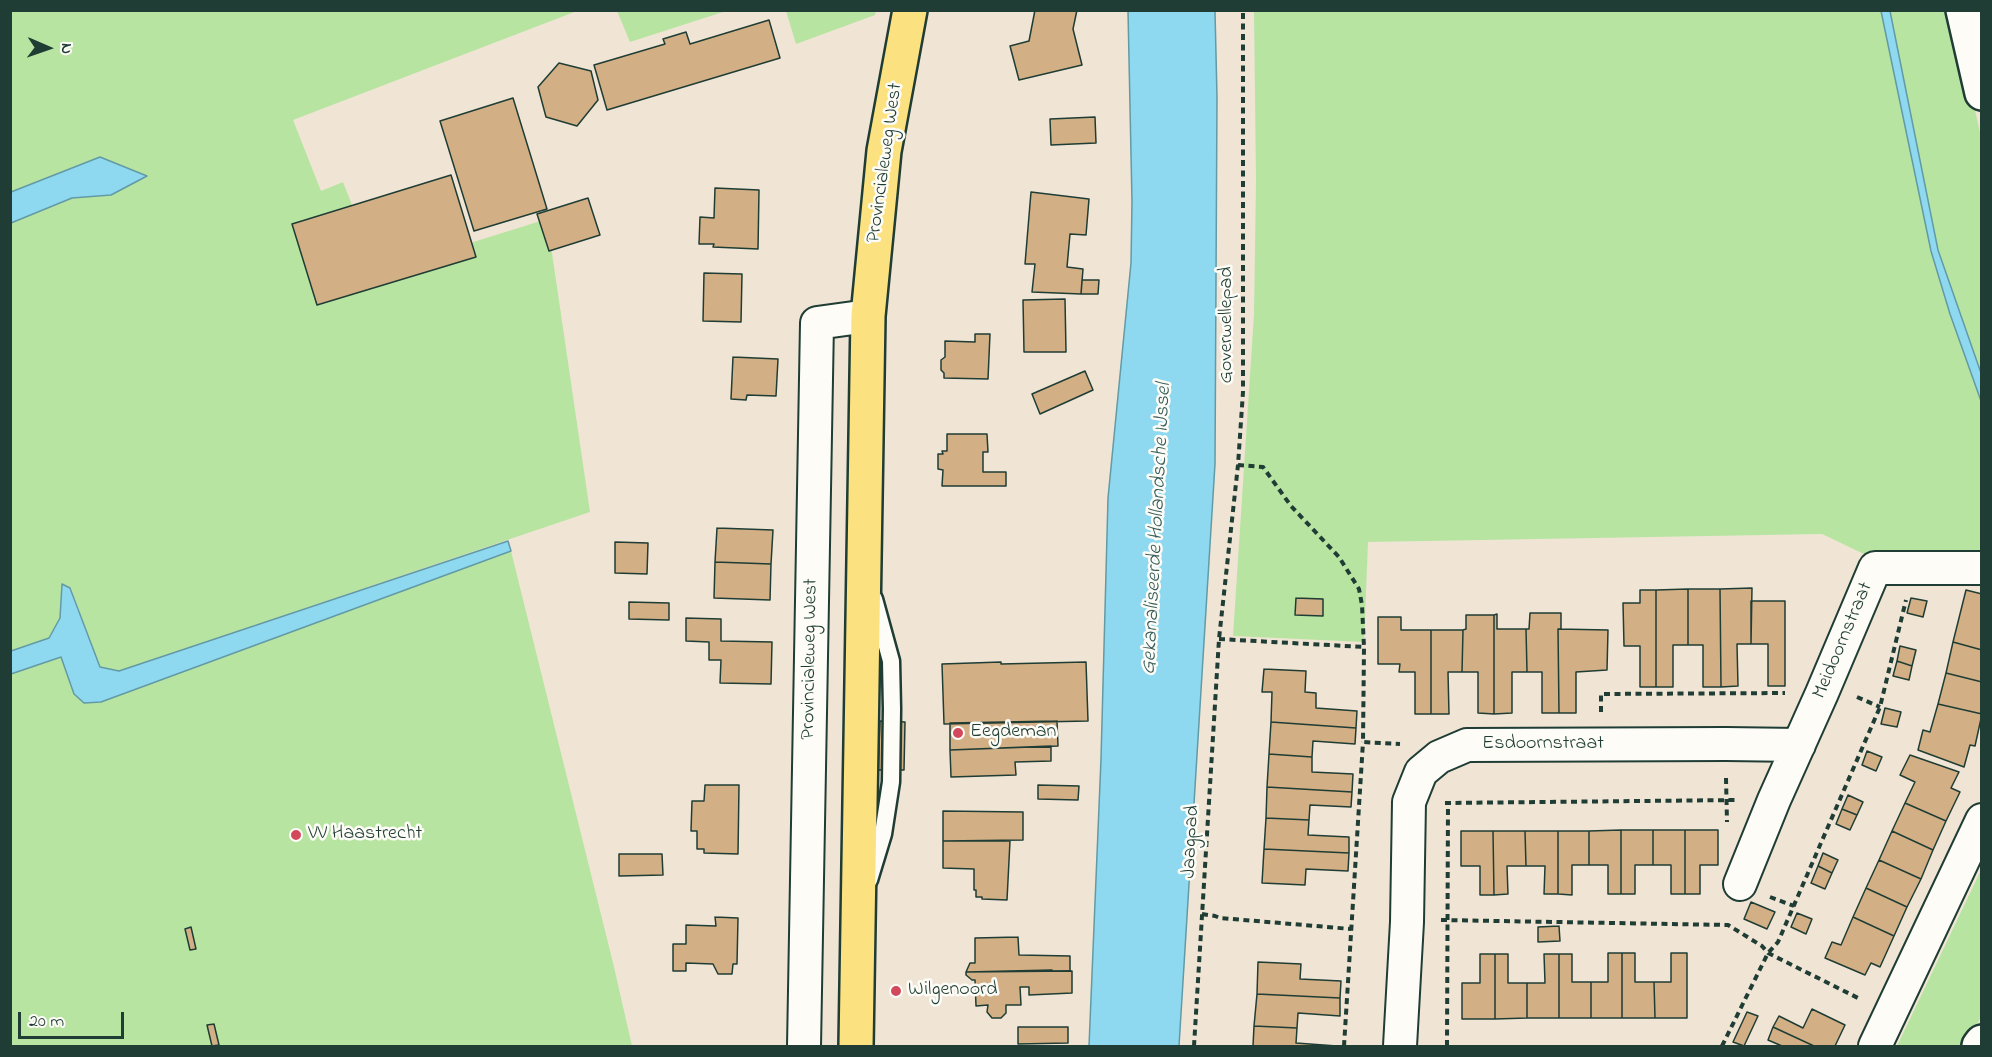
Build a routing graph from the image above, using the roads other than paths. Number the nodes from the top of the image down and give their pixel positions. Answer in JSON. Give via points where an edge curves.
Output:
{"nodes":[{"id":1,"x":910,"y":10,"type":"edge"},
{"id":2,"x":1964,"y":10,"type":"edge"},
{"id":3,"x":1982,"y":93,"type":"edge"},
{"id":4,"x":868,"y":316,"type":"junction"},
{"id":5,"x":1982,"y":568,"type":"edge"},
{"id":6,"x":1799,"y":745,"type":"junction"},
{"id":7,"x":1982,"y":820,"type":"edge"},
{"id":8,"x":1740,"y":884,"type":"dead end"},
{"id":9,"x":1982,"y":1042,"type":"edge"},
{"id":10,"x":804,"y":1047,"type":"edge"},
{"id":11,"x":856,"y":1047,"type":"edge"},
{"id":12,"x":1400,"y":1047,"type":"edge"},
{"id":13,"x":1875,"y":1047,"type":"edge"},
{"id":14,"x":1979,"y":1047,"type":"edge"}],
"edges":[{"from":1,"to":4,"type":"main road","name":"Provincialeweg West","via":[[884,151]]},
{"from":2,"to":3,"type":"street"},
{"from":4,"to":10,"type":"street","name":"Provincialeweg West","via":[[817,323]]},
{"from":4,"to":11,"type":"main road","name":"Provincialeweg West"},
{"from":5,"to":6,"type":"street","name":"Meidoornstraat","via":[[1875,568]]},
{"from":6,"to":8,"type":"street"},
{"from":6,"to":12,"type":"street","name":"Esdoornstraat","via":[[1467,745],[1439,757],[1421,772],[1410,802]]},
{"from":7,"to":13,"type":"street"},
{"from":9,"to":14,"type":"street"}]}
